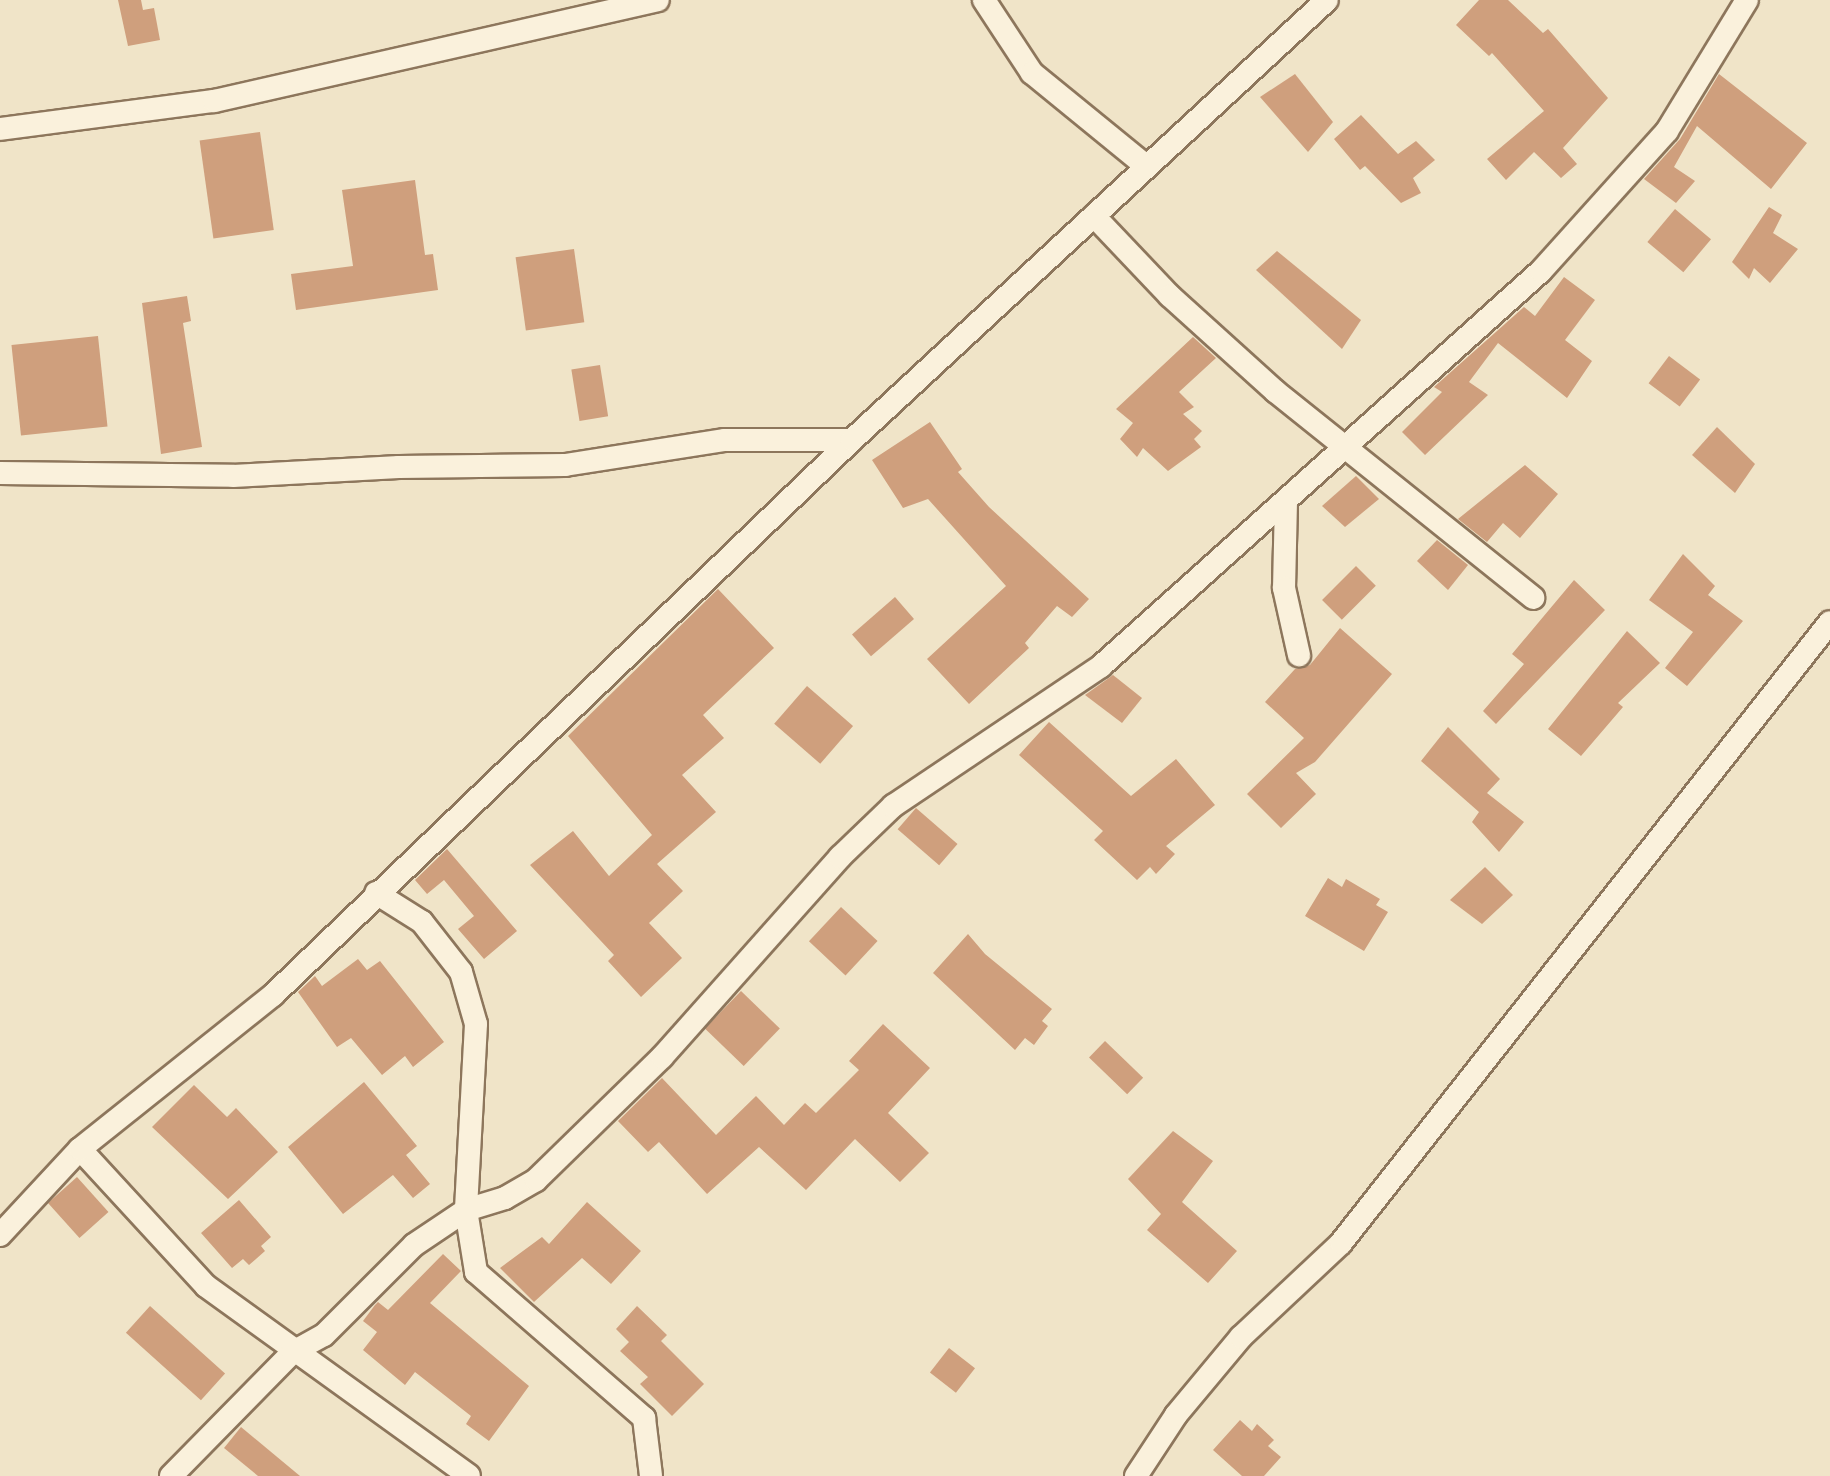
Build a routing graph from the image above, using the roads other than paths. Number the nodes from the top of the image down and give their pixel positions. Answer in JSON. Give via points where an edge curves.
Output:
{"nodes":[{"id":1,"x":658,"y":0,"type":"edge"},
{"id":2,"x":984,"y":0,"type":"edge"},
{"id":3,"x":1327,"y":0,"type":"edge"},
{"id":4,"x":1748,"y":0,"type":"edge"},
{"id":5,"x":0,"y":129,"type":"edge"},
{"id":6,"x":1146,"y":166,"type":"junction"},
{"id":7,"x":1094,"y":216,"type":"junction"},
{"id":8,"x":852,"y":440,"type":"junction"},
{"id":9,"x":1345,"y":444,"type":"junction"},
{"id":10,"x":0,"y":473,"type":"edge"},
{"id":11,"x":1286,"y":501,"type":"junction"},
{"id":12,"x":1532,"y":598,"type":"dead end"},
{"id":13,"x":1830,"y":622,"type":"edge"},
{"id":14,"x":1299,"y":655,"type":"dead end"},
{"id":15,"x":376,"y":893,"type":"junction"},
{"id":16,"x":80,"y":1149,"type":"junction"},
{"id":17,"x":466,"y":1210,"type":"junction"},
{"id":18,"x":0,"y":1234,"type":"edge"},
{"id":19,"x":292,"y":1352,"type":"junction"},
{"id":20,"x":171,"y":1476,"type":"edge"},
{"id":21,"x":469,"y":1476,"type":"edge"},
{"id":22,"x":651,"y":1476,"type":"edge"},
{"id":23,"x":1136,"y":1476,"type":"edge"}],
"edges":[{"from":1,"to":5,"type":"street","via":[[214,101]]},
{"from":2,"to":6,"type":"street","via":[[1032,73]]},
{"from":3,"to":6,"type":"street"},
{"from":4,"to":9,"type":"street","via":[[1680,112],[1596,214]]},
{"from":6,"to":7,"type":"street"},
{"from":7,"to":8,"type":"street"},
{"from":7,"to":9,"type":"street","via":[[1248,368]]},
{"from":8,"to":10,"type":"street","via":[[725,440],[565,465],[233,476]]},
{"from":8,"to":15,"type":"street"},
{"from":9,"to":11,"type":"street"},
{"from":9,"to":12,"type":"street"},
{"from":11,"to":14,"type":"street","via":[[1284,588]]},
{"from":11,"to":17,"type":"street","via":[[1101,666],[893,806],[662,1057],[536,1180]]},
{"from":13,"to":23,"type":"street","via":[[1341,1243],[1241,1337],[1176,1414]]},
{"from":15,"to":16,"type":"street","via":[[273,995]]},
{"from":15,"to":17,"type":"street","via":[[422,922],[461,972],[476,1024]]},
{"from":16,"to":18,"type":"street"},
{"from":16,"to":19,"type":"street","via":[[206,1286]]},
{"from":17,"to":19,"type":"street","via":[[414,1245],[324,1335]]},
{"from":17,"to":22,"type":"street","via":[[476,1272],[644,1418]]},
{"from":19,"to":20,"type":"street"},
{"from":19,"to":21,"type":"street"}]}
